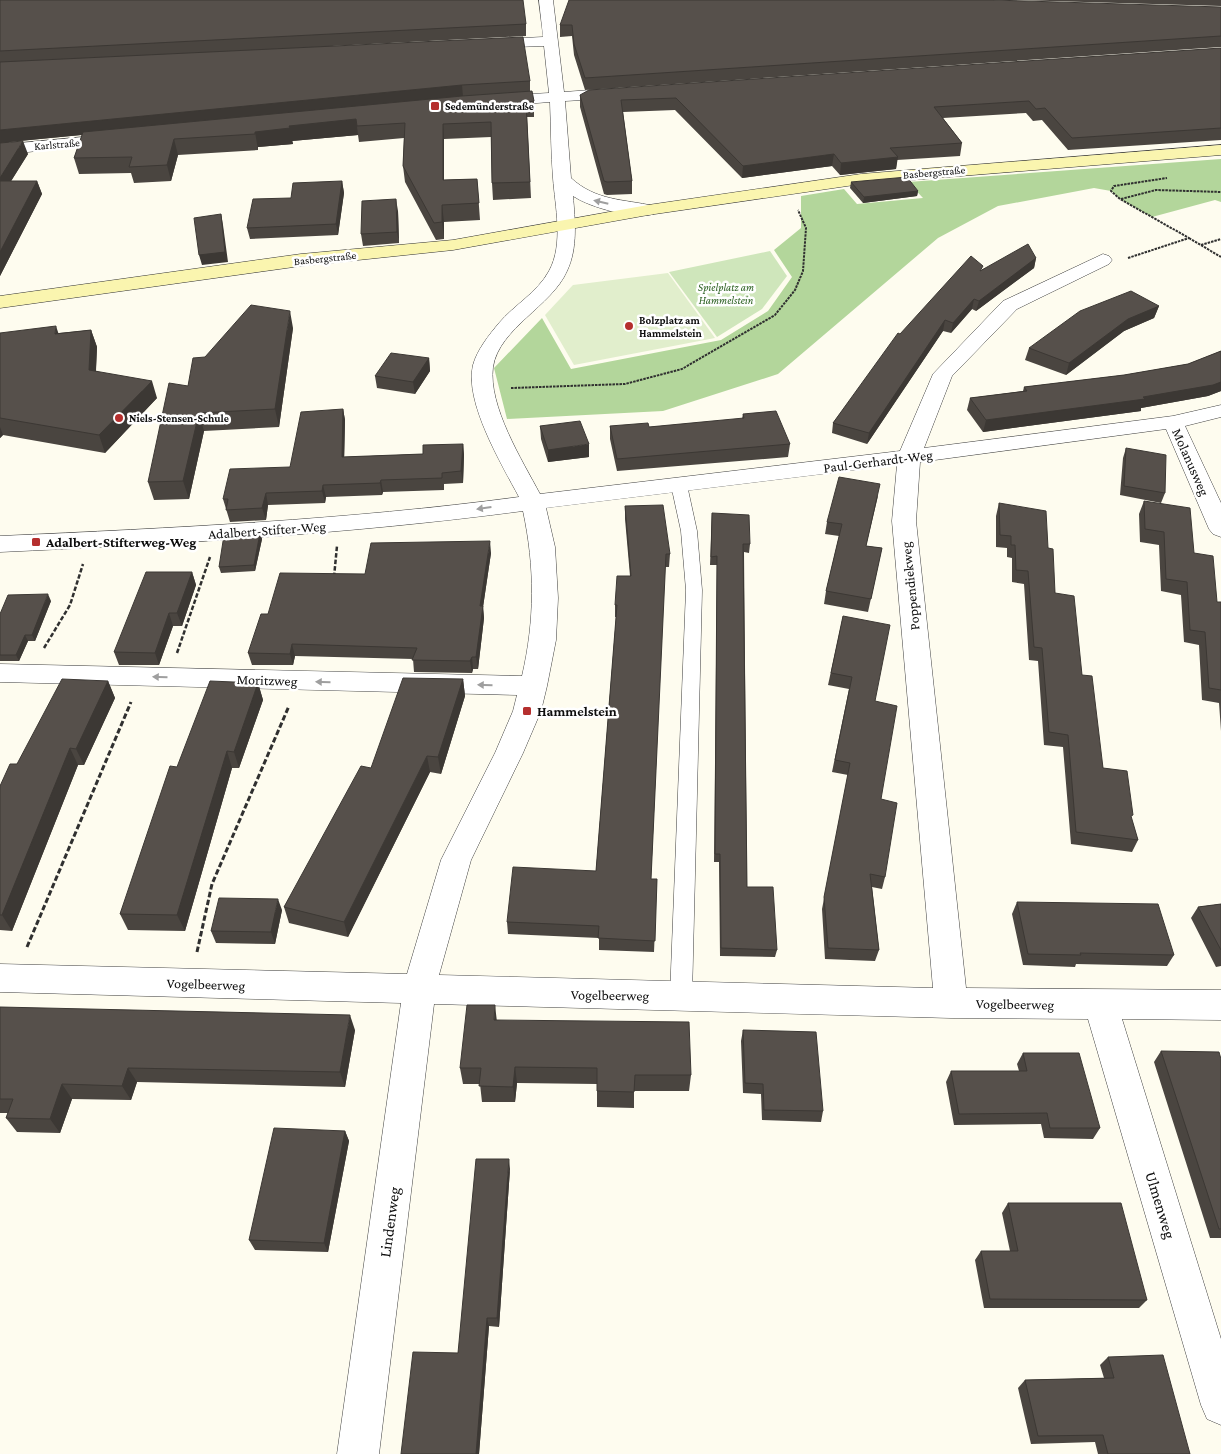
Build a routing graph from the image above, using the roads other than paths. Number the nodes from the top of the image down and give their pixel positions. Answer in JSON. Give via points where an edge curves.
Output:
{"nodes":[{"id":1,"x":546,"y":0,"type":"edge"},
{"id":2,"x":551,"y":41,"type":"junction"},
{"id":3,"x":475,"y":45,"type":"edge"},
{"id":4,"x":632,"y":92,"type":"edge"},
{"id":5,"x":557,"y":96,"type":"junction"},
{"id":6,"x":482,"y":102,"type":"edge"},
{"id":7,"x":131,"y":137,"type":"edge"},
{"id":8,"x":0,"y":150,"type":"edge"},
{"id":9,"x":1221,"y":150,"type":"edge"},
{"id":10,"x":562,"y":178,"type":"junction"},
{"id":11,"x":648,"y":210,"type":"junction"},
{"id":12,"x":565,"y":226,"type":"junction"},
{"id":13,"x":1103,"y":260,"type":"road end"},
{"id":14,"x":0,"y":302,"type":"edge"},
{"id":15,"x":1221,"y":411,"type":"edge"},
{"id":16,"x":1173,"y":422,"type":"junction"},
{"id":17,"x":909,"y":457,"type":"junction"},
{"id":18,"x":679,"y":485,"type":"junction"},
{"id":19,"x":533,"y":502,"type":"junction"},
{"id":20,"x":1221,"y":528,"type":"edge"},
{"id":21,"x":0,"y":544,"type":"edge"},
{"id":22,"x":0,"y":673,"type":"edge"},
{"id":23,"x":534,"y":686,"type":"junction"},
{"id":24,"x":7,"y":978,"type":"edge"},
{"id":25,"x":419,"y":990,"type":"junction"},
{"id":26,"x":681,"y":996,"type":"junction"},
{"id":27,"x":951,"y":1002,"type":"junction"},
{"id":28,"x":1221,"y":1005,"type":"edge"},
{"id":29,"x":1101,"y":1006,"type":"junction"},
{"id":30,"x":1221,"y":1405,"type":"edge"},
{"id":31,"x":358,"y":1454,"type":"edge"}],
"edges":[{"from":1,"to":2,"type":"street"},
{"from":2,"to":3,"type":"street"},
{"from":2,"to":5,"type":"street"},
{"from":4,"to":5,"type":"street"},
{"from":5,"to":6,"type":"street"},
{"from":5,"to":10,"type":"street"},
{"from":7,"to":8,"type":"street","name":"Karlstraße"},
{"from":9,"to":11,"type":"main road","name":"Basbergstraße","via":[[934,171],[789,188]]},
{"from":11,"to":10,"type":"street","name":"Basbergstraße","one_way":true,"via":[[591,200],[574,191]]},
{"from":10,"to":12,"type":"street"},
{"from":11,"to":12,"type":"main road","name":"Basbergstraße"},
{"from":12,"to":14,"type":"main road","name":"Basbergstraße","via":[[454,244],[301,260]]},
{"from":12,"to":19,"type":"street","via":[[565,248],[558,272],[538,297],[507,326],[492,346],[483,366],[484,388],[494,428]]},
{"from":13,"to":17,"type":"street","name":"Poppendiekweg","via":[[1010,305],[943,374]]},
{"from":15,"to":16,"type":"street","name":"Paul-Gerhardt-Weg"},
{"from":16,"to":17,"type":"street","name":"Paul-Gerhardt-Weg"},
{"from":16,"to":20,"type":"street","name":"Molanusweg"},
{"from":17,"to":18,"type":"street","name":"Paul-Gerhardt-Weg"},
{"from":17,"to":27,"type":"street","name":"Poppendiekweg","via":[[904,522]]},
{"from":18,"to":19,"type":"street","name":"Paul-Gerhardt-Weg"},
{"from":18,"to":26,"type":"lane","via":[[689,531],[694,590]]},
{"from":19,"to":21,"type":"street","name":"Adalbert-Stifter-Weg","one_way":true,"via":[[422,518],[339,525]]},
{"from":19,"to":23,"type":"street","via":[[543,547],[546,598],[543,640]]},
{"from":23,"to":22,"type":"street","name":"Moritzweg","one_way":true},
{"from":23,"to":25,"type":"street","via":[[509,754],[456,860]]},
{"from":24,"to":25,"type":"street","name":"Vogelbeerweg"},
{"from":25,"to":26,"type":"street","name":"Vogelbeerweg"},
{"from":25,"to":31,"type":"street","name":"Lindenweg"},
{"from":26,"to":27,"type":"street","name":"Vogelbeerweg"},
{"from":27,"to":29,"type":"street","name":"Vogelbeerweg"},
{"from":28,"to":29,"type":"street","name":"Vogelbeerweg"},
{"from":29,"to":30,"type":"street","name":"Ulmenweg"}]}
